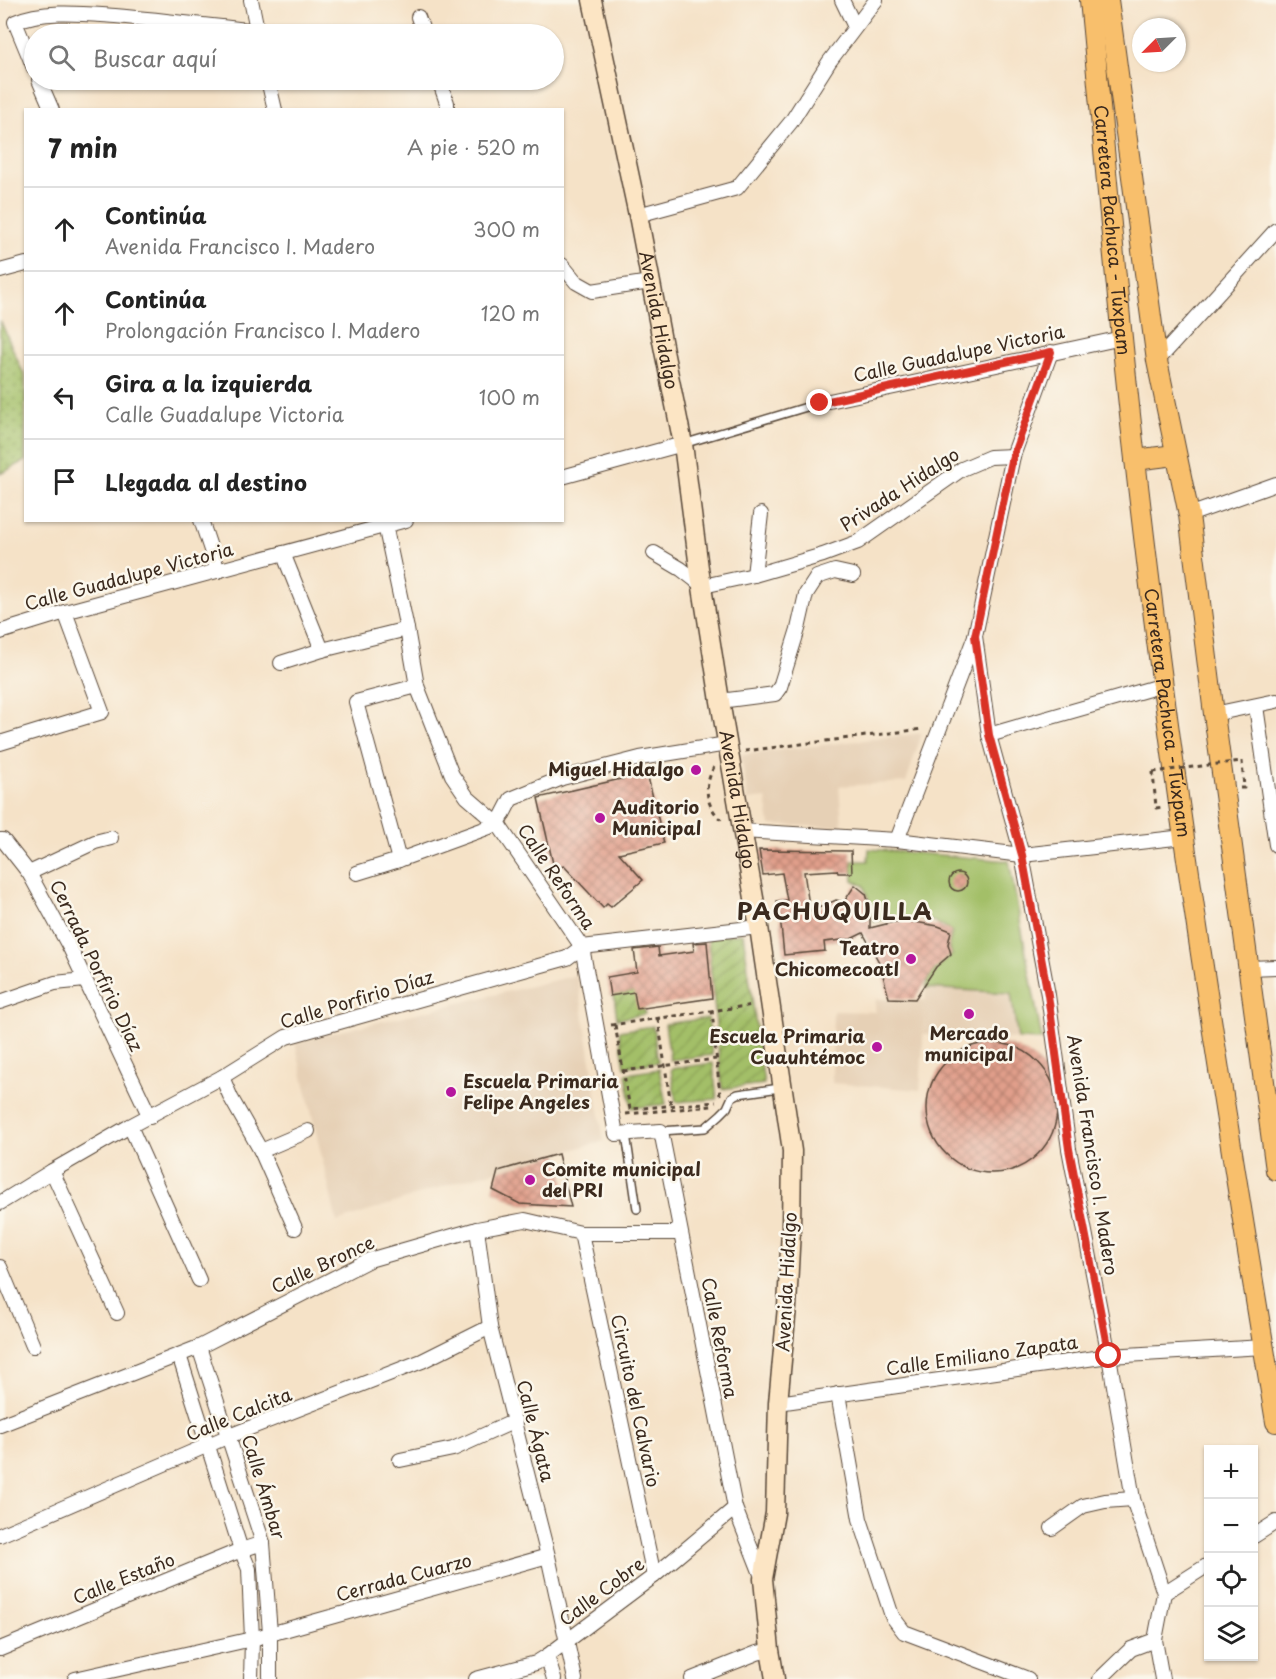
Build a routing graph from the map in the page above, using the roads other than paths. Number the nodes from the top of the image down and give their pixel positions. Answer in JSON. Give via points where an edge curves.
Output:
{"nodes":[{"id":1,"x":251,"y":0,"type":"edge"},
{"id":2,"x":592,"y":0,"type":"edge"},
{"id":3,"x":842,"y":0,"type":"edge"},
{"id":4,"x":876,"y":0,"type":"edge"},
{"id":5,"x":1090,"y":0,"type":"edge"},
{"id":6,"x":1108,"y":0,"type":"edge"},
{"id":7,"x":418,"y":16,"type":"dead end"},
{"id":8,"x":188,"y":24,"type":"edge"},
{"id":9,"x":256,"y":24,"type":"edge"},
{"id":10,"x":421,"y":24,"type":"edge"},
{"id":11,"x":855,"y":27,"type":"junction"},
{"id":12,"x":24,"y":44,"type":"edge"},
{"id":13,"x":43,"y":90,"type":"edge"},
{"id":14,"x":270,"y":90,"type":"edge"},
{"id":15,"x":442,"y":90,"type":"edge"},
{"id":16,"x":448,"y":107,"type":"edge"},
{"id":17,"x":51,"y":108,"type":"edge"},
{"id":18,"x":275,"y":108,"type":"edge"},
{"id":19,"x":638,"y":215,"type":"junction"},
{"id":20,"x":1276,"y":230,"type":"edge"},
{"id":21,"x":24,"y":265,"type":"edge"},
{"id":22,"x":564,"y":267,"type":"edge"},
{"id":23,"x":0,"y":272,"type":"edge"},
{"id":24,"x":650,"y":282,"type":"junction"},
{"id":25,"x":1122,"y":338,"type":"junction"},
{"id":26,"x":1051,"y":352,"type":"junction"},
{"id":27,"x":1157,"y":361,"type":"junction"},
{"id":28,"x":820,"y":403,"type":"joint"},
{"id":29,"x":683,"y":444,"type":"junction"},
{"id":30,"x":1176,"y":455,"type":"junction"},
{"id":31,"x":1013,"y":456,"type":"junction"},
{"id":32,"x":1135,"y":460,"type":"junction"},
{"id":33,"x":564,"y":476,"type":"edge"},
{"id":34,"x":1276,"y":484,"type":"edge"},
{"id":35,"x":761,"y":514,"type":"dead end"},
{"id":36,"x":1189,"y":514,"type":"junction"},
{"id":37,"x":202,"y":522,"type":"edge"},
{"id":38,"x":385,"y":523,"type":"edge"},
{"id":39,"x":283,"y":553,"type":"junction"},
{"id":40,"x":654,"y":553,"type":"dead end"},
{"id":41,"x":218,"y":571,"type":"junction"},
{"id":42,"x":754,"y":574,"type":"junction"},
{"id":43,"x":853,"y":575,"type":"dead end"},
{"id":44,"x":703,"y":586,"type":"junction"},
{"id":45,"x":65,"y":612,"type":"junction"},
{"id":46,"x":407,"y":629,"type":"junction"},
{"id":47,"x":0,"y":632,"type":"edge"},
{"id":48,"x":975,"y":636,"type":"junction"},
{"id":49,"x":322,"y":650,"type":"junction"},
{"id":50,"x":281,"y":663,"type":"dead end"},
{"id":51,"x":1163,"y":685,"type":"junction"},
{"id":52,"x":417,"y":686,"type":"junction"},
{"id":53,"x":720,"y":701,"type":"junction"},
{"id":54,"x":1276,"y":701,"type":"edge"},
{"id":55,"x":1256,"y":706,"type":"junction"},
{"id":56,"x":1214,"y":714,"type":"junction"},
{"id":57,"x":989,"y":735,"type":"junction"},
{"id":58,"x":0,"y":743,"type":"edge"},
{"id":59,"x":728,"y":748,"type":"junction"},
{"id":60,"x":498,"y":824,"type":"junction"},
{"id":61,"x":742,"y":831,"type":"junction"},
{"id":62,"x":1184,"y":837,"type":"junction"},
{"id":63,"x":111,"y":838,"type":"dead end"},
{"id":64,"x":0,"y":840,"type":"edge"},
{"id":65,"x":897,"y":840,"type":"junction"},
{"id":66,"x":1276,"y":845,"type":"edge"},
{"id":67,"x":1022,"y":855,"type":"junction"},
{"id":68,"x":399,"y":860,"type":"junction"},
{"id":69,"x":29,"y":873,"type":"junction"},
{"id":70,"x":357,"y":873,"type":"dead end"},
{"id":71,"x":759,"y":927,"type":"junction"},
{"id":72,"x":582,"y":948,"type":"junction"},
{"id":73,"x":1276,"y":967,"type":"edge"},
{"id":74,"x":1249,"y":968,"type":"junction"},
{"id":75,"x":85,"y":980,"type":"junction"},
{"id":76,"x":0,"y":1002,"type":"edge"},
{"id":77,"x":222,"y":1077,"type":"junction"},
{"id":78,"x":782,"y":1088,"type":"junction"},
{"id":79,"x":150,"y":1117,"type":"junction"},
{"id":80,"x":130,"y":1126,"type":"junction"},
{"id":81,"x":308,"y":1131,"type":"dead end"},
{"id":82,"x":661,"y":1131,"type":"junction"},
{"id":83,"x":626,"y":1134,"type":"junction"},
{"id":84,"x":261,"y":1151,"type":"junction"},
{"id":85,"x":1276,"y":1170,"type":"edge"},
{"id":86,"x":52,"y":1171,"type":"junction"},
{"id":87,"x":0,"y":1203,"type":"edge"},
{"id":88,"x":637,"y":1209,"type":"dead end"},
{"id":89,"x":294,"y":1228,"type":"dead end"},
{"id":90,"x":477,"y":1229,"type":"junction"},
{"id":91,"x":581,"y":1233,"type":"junction"},
{"id":92,"x":680,"y":1233,"type":"junction"},
{"id":93,"x":0,"y":1267,"type":"edge"},
{"id":94,"x":199,"y":1280,"type":"dead end"},
{"id":95,"x":117,"y":1313,"type":"dead end"},
{"id":96,"x":490,"y":1327,"type":"junction"},
{"id":97,"x":33,"y":1346,"type":"dead end"},
{"id":98,"x":199,"y":1347,"type":"junction"},
{"id":99,"x":1264,"y":1347,"type":"junction"},
{"id":100,"x":179,"y":1355,"type":"junction"},
{"id":101,"x":1109,"y":1356,"type":"junction"},
{"id":102,"x":838,"y":1395,"type":"junction"},
{"id":103,"x":778,"y":1403,"type":"junction"},
{"id":104,"x":515,"y":1421,"type":"junction"},
{"id":105,"x":1276,"y":1422,"type":"edge"},
{"id":106,"x":0,"y":1425,"type":"edge"},
{"id":107,"x":229,"y":1437,"type":"junction"},
{"id":108,"x":207,"y":1447,"type":"junction"},
{"id":109,"x":400,"y":1460,"type":"dead end"},
{"id":110,"x":1133,"y":1499,"type":"junction"},
{"id":111,"x":735,"y":1508,"type":"junction"},
{"id":112,"x":1276,"y":1522,"type":"edge"},
{"id":113,"x":1052,"y":1528,"type":"dead end"},
{"id":114,"x":1258,"y":1533,"type":"edge"},
{"id":115,"x":0,"y":1535,"type":"edge"},
{"id":116,"x":262,"y":1543,"type":"junction"},
{"id":117,"x":241,"y":1550,"type":"junction"},
{"id":118,"x":548,"y":1556,"type":"junction"},
{"id":119,"x":1204,"y":1568,"type":"edge"},
{"id":120,"x":654,"y":1576,"type":"junction"},
{"id":121,"x":763,"y":1579,"type":"junction"},
{"id":122,"x":1164,"y":1593,"type":"junction"},
{"id":123,"x":270,"y":1633,"type":"junction"},
{"id":124,"x":252,"y":1639,"type":"junction"},
{"id":125,"x":1155,"y":1640,"type":"junction"},
{"id":126,"x":566,"y":1641,"type":"junction"},
{"id":127,"x":0,"y":1649,"type":"edge"},
{"id":128,"x":770,"y":1650,"type":"junction"},
{"id":129,"x":547,"y":1656,"type":"junction"},
{"id":130,"x":75,"y":1679,"type":"edge"},
{"id":131,"x":251,"y":1679,"type":"edge"},
{"id":132,"x":270,"y":1679,"type":"edge"},
{"id":133,"x":476,"y":1679,"type":"edge"},
{"id":134,"x":554,"y":1679,"type":"edge"},
{"id":135,"x":575,"y":1679,"type":"edge"},
{"id":136,"x":692,"y":1679,"type":"edge"},
{"id":137,"x":776,"y":1679,"type":"edge"},
{"id":138,"x":1028,"y":1679,"type":"edge"},
{"id":139,"x":1100,"y":1679,"type":"edge"},
{"id":140,"x":1162,"y":1679,"type":"edge"}],
"edges":[{"from":1,"to":9,"type":"street"},
{"from":2,"to":19,"type":"street","name":"Avenida Hidalgo"},
{"from":3,"to":11,"type":"street"},
{"from":4,"to":11,"type":"street"},
{"from":5,"to":25,"type":"main road","name":"Carretera Pachuca - Túxpam"},
{"from":6,"to":27,"type":"main road","name":"Carretera Pachuca - Túxpam"},
{"from":7,"to":10,"type":"street"},
{"from":8,"to":12,"type":"street","via":[[75,13],[27,17],[15,22]]},
{"from":11,"to":19,"type":"street","via":[[791,122],[736,188]]},
{"from":13,"to":17,"type":"street"},
{"from":14,"to":18,"type":"street"},
{"from":15,"to":16,"type":"street"},
{"from":19,"to":24,"type":"street","name":"Avenida Hidalgo"},
{"from":20,"to":27,"type":"street"},
{"from":21,"to":23,"type":"street"},
{"from":22,"to":24,"type":"street","via":[[576,282],[592,291]]},
{"from":24,"to":29,"type":"street","name":"Avenida Hidalgo"},
{"from":25,"to":26,"type":"street","name":"Calle Guadalupe Victoria"},
{"from":25,"to":32,"type":"main road","name":"Carretera Pachuca - Túxpam"},
{"from":26,"to":28,"type":"street","name":"Calle Guadalupe Victoria"},
{"from":26,"to":31,"type":"street"},
{"from":27,"to":30,"type":"main road","name":"Carretera Pachuca - Túxpam"},
{"from":28,"to":29,"type":"lane","name":"Calle Guadalupe Victoria"},
{"from":29,"to":33,"type":"street","name":"Calle Guadalupe Victoria"},
{"from":29,"to":44,"type":"street","name":"Avenida Hidalgo"},
{"from":30,"to":32,"type":"main road"},
{"from":30,"to":36,"type":"main road","name":"Carretera Pachuca - Túxpam"},
{"from":31,"to":42,"type":"street","name":"Privada Hidalgo","via":[[990,457],[962,469],[858,542]]},
{"from":31,"to":48,"type":"street"},
{"from":32,"to":51,"type":"main road","name":"Carretera Pachuca - Túxpam"},
{"from":34,"to":36,"type":"street"},
{"from":35,"to":42,"type":"street"},
{"from":36,"to":56,"type":"main road","name":"Carretera Pachuca - Túxpam"},
{"from":37,"to":41,"type":"street"},
{"from":38,"to":39,"type":"street","name":"Calle Guadalupe Victoria"},
{"from":38,"to":46,"type":"street","name":"Calle Reforma"},
{"from":39,"to":41,"type":"street","name":"Calle Guadalupe Victoria"},
{"from":39,"to":49,"type":"street"},
{"from":40,"to":44,"type":"street"},
{"from":41,"to":45,"type":"street","name":"Calle Guadalupe Victoria"},
{"from":42,"to":44,"type":"street","name":"Privada Hidalgo"},
{"from":43,"to":53,"type":"street","via":[[835,571],[817,577],[806,594],[775,694]]},
{"from":44,"to":53,"type":"street","name":"Avenida Hidalgo"},
{"from":45,"to":47,"type":"street","name":"Calle Guadalupe Victoria"},
{"from":45,"to":58,"type":"street","via":[[102,712]]},
{"from":46,"to":49,"type":"street"},
{"from":46,"to":52,"type":"street","name":"Calle Reforma"},
{"from":48,"to":57,"type":"street","name":"Avenida Francisco I. Madero"},
{"from":48,"to":65,"type":"street"},
{"from":49,"to":50,"type":"street"},
{"from":51,"to":57,"type":"street"},
{"from":51,"to":62,"type":"main road","name":"Carretera Pachuca - Túxpam"},
{"from":52,"to":60,"type":"street","name":"Calle Reforma","via":[[452,776],[466,797]]},
{"from":52,"to":68,"type":"street","via":[[356,702]]},
{"from":53,"to":59,"type":"street","name":"Avenida Hidalgo"},
{"from":54,"to":55,"type":"street"},
{"from":55,"to":56,"type":"street"},
{"from":55,"to":66,"type":"street"},
{"from":56,"to":74,"type":"main road","name":"Carretera Pachuca - Túxpam"},
{"from":57,"to":67,"type":"street","name":"Avenida Francisco I. Madero"},
{"from":59,"to":60,"type":"street","via":[[640,758],[562,778],[511,799]]},
{"from":59,"to":61,"type":"street","name":"Avenida Hidalgo"},
{"from":60,"to":68,"type":"street"},
{"from":60,"to":72,"type":"street","name":"Calle Reforma"},
{"from":61,"to":65,"type":"street"},
{"from":61,"to":71,"type":"street","name":"Avenida Hidalgo"},
{"from":62,"to":67,"type":"street"},
{"from":62,"to":99,"type":"main road","name":"Carretera Pachuca - Túxpam"},
{"from":63,"to":69,"type":"street"},
{"from":64,"to":69,"type":"street","name":"Cerrada Porfirio Díaz"},
{"from":65,"to":67,"type":"street"},
{"from":67,"to":101,"type":"street","name":"Avenida Francisco I. Madero","via":[[1048,995],[1069,1149]]},
{"from":68,"to":70,"type":"street"},
{"from":69,"to":75,"type":"street","name":"Cerrada Porfirio Díaz"},
{"from":71,"to":72,"type":"street","name":"Calle Porfirio Díaz"},
{"from":71,"to":78,"type":"street","name":"Avenida Hidalgo"},
{"from":72,"to":77,"type":"street","name":"Calle Porfirio Díaz","via":[[567,958],[286,1037]]},
{"from":72,"to":83,"type":"street","name":"Calle Reforma","via":[[616,1134]]},
{"from":73,"to":74,"type":"street"},
{"from":74,"to":85,"type":"main road","name":"Carretera Pachuca - Túxpam"},
{"from":75,"to":76,"type":"street","via":[[56,983]]},
{"from":75,"to":79,"type":"street","name":"Cerrada Porfirio Díaz"},
{"from":77,"to":79,"type":"street","name":"Calle Porfirio Díaz"},
{"from":77,"to":84,"type":"street"},
{"from":78,"to":82,"type":"lane","via":[[732,1097],[705,1128]]},
{"from":78,"to":103,"type":"street","name":"Avenida Hidalgo","via":[[792,1151],[787,1307]]},
{"from":79,"to":80,"type":"street","name":"Calle Porfirio Díaz"},
{"from":80,"to":86,"type":"street","name":"Calle Porfirio Díaz"},
{"from":80,"to":94,"type":"street"},
{"from":81,"to":84,"type":"street"},
{"from":82,"to":83,"type":"street"},
{"from":82,"to":92,"type":"street","name":"Calle Reforma"},
{"from":83,"to":88,"type":"lane"},
{"from":84,"to":89,"type":"street"},
{"from":86,"to":87,"type":"street","name":"Calle Porfirio Díaz"},
{"from":86,"to":95,"type":"street"},
{"from":90,"to":91,"type":"street","name":"Calle Bronce","via":[[525,1220]]},
{"from":90,"to":96,"type":"street","name":"Calle Ágata"},
{"from":90,"to":98,"type":"street","name":"Calle Bronce","via":[[369,1260]]},
{"from":91,"to":92,"type":"street","name":"Calle Bronce"},
{"from":91,"to":120,"type":"street","name":"Circuito del Calvario"},
{"from":92,"to":111,"type":"street","name":"Calle Reforma"},
{"from":93,"to":97,"type":"street"},
{"from":96,"to":104,"type":"street","name":"Calle Ágata"},
{"from":96,"to":107,"type":"street","name":"Calle Calcita","via":[[422,1361]]},
{"from":98,"to":100,"type":"street","name":"Calle Bronce"},
{"from":98,"to":107,"type":"street","name":"Calle Ámbar"},
{"from":99,"to":101,"type":"street","name":"Calle Emiliano Zapata"},
{"from":99,"to":105,"type":"main road","name":"Carretera Pachuca - Túxpam"},
{"from":100,"to":106,"type":"street","name":"Calle Bronce"},
{"from":100,"to":108,"type":"street"},
{"from":101,"to":102,"type":"street","name":"Calle Emiliano Zapata"},
{"from":101,"to":110,"type":"street","name":"Avenida Francisco I. Madero"},
{"from":102,"to":103,"type":"street","name":"Calle Emiliano Zapata"},
{"from":102,"to":138,"type":"street","via":[[860,1519],[892,1616],[904,1632]]},
{"from":103,"to":121,"type":"street","name":"Avenida Hidalgo","via":[[775,1513]]},
{"from":104,"to":109,"type":"street","via":[[453,1449]]},
{"from":104,"to":118,"type":"street","name":"Calle Ágata"},
{"from":107,"to":108,"type":"street","name":"Calle Calcita"},
{"from":107,"to":116,"type":"street","name":"Calle Ámbar"},
{"from":108,"to":115,"type":"street","name":"Calle Calcita"},
{"from":108,"to":117,"type":"street"},
{"from":110,"to":113,"type":"street","via":[[1083,1506]]},
{"from":110,"to":122,"type":"street","name":"Avenida Francisco I. Madero"},
{"from":111,"to":120,"type":"street","name":"Calle Cobre"},
{"from":111,"to":121,"type":"street","name":"Calle Reforma"},
{"from":112,"to":114,"type":"street"},
{"from":116,"to":117,"type":"street","name":"Calle Estaño"},
{"from":116,"to":123,"type":"street","name":"Calle Ámbar"},
{"from":117,"to":124,"type":"street","via":[[249,1569]]},
{"from":117,"to":127,"type":"street","name":"Calle Estaño"},
{"from":118,"to":123,"type":"street","name":"Cerrada Cuarzo"},
{"from":118,"to":126,"type":"street","name":"Calle Ágata"},
{"from":119,"to":122,"type":"street"},
{"from":120,"to":126,"type":"street","name":"Calle Cobre"},
{"from":121,"to":128,"type":"street","name":"Avenida Hidalgo"},
{"from":122,"to":125,"type":"street","name":"Avenida Francisco I. Madero"},
{"from":123,"to":124,"type":"street"},
{"from":123,"to":132,"type":"street","name":"Calle Ámbar"},
{"from":124,"to":130,"type":"street"},
{"from":124,"to":131,"type":"street"},
{"from":125,"to":139,"type":"street","via":[[1131,1649]]},
{"from":125,"to":140,"type":"street","name":"Avenida Francisco I. Madero"},
{"from":126,"to":129,"type":"street","name":"Calle Cobre"},
{"from":126,"to":135,"type":"street","name":"Calle Ágata"},
{"from":128,"to":136,"type":"street"},
{"from":128,"to":137,"type":"street","name":"Avenida Hidalgo"},
{"from":129,"to":133,"type":"street","name":"Calle Cobre","via":[[536,1663]]},
{"from":129,"to":134,"type":"street"}]}
